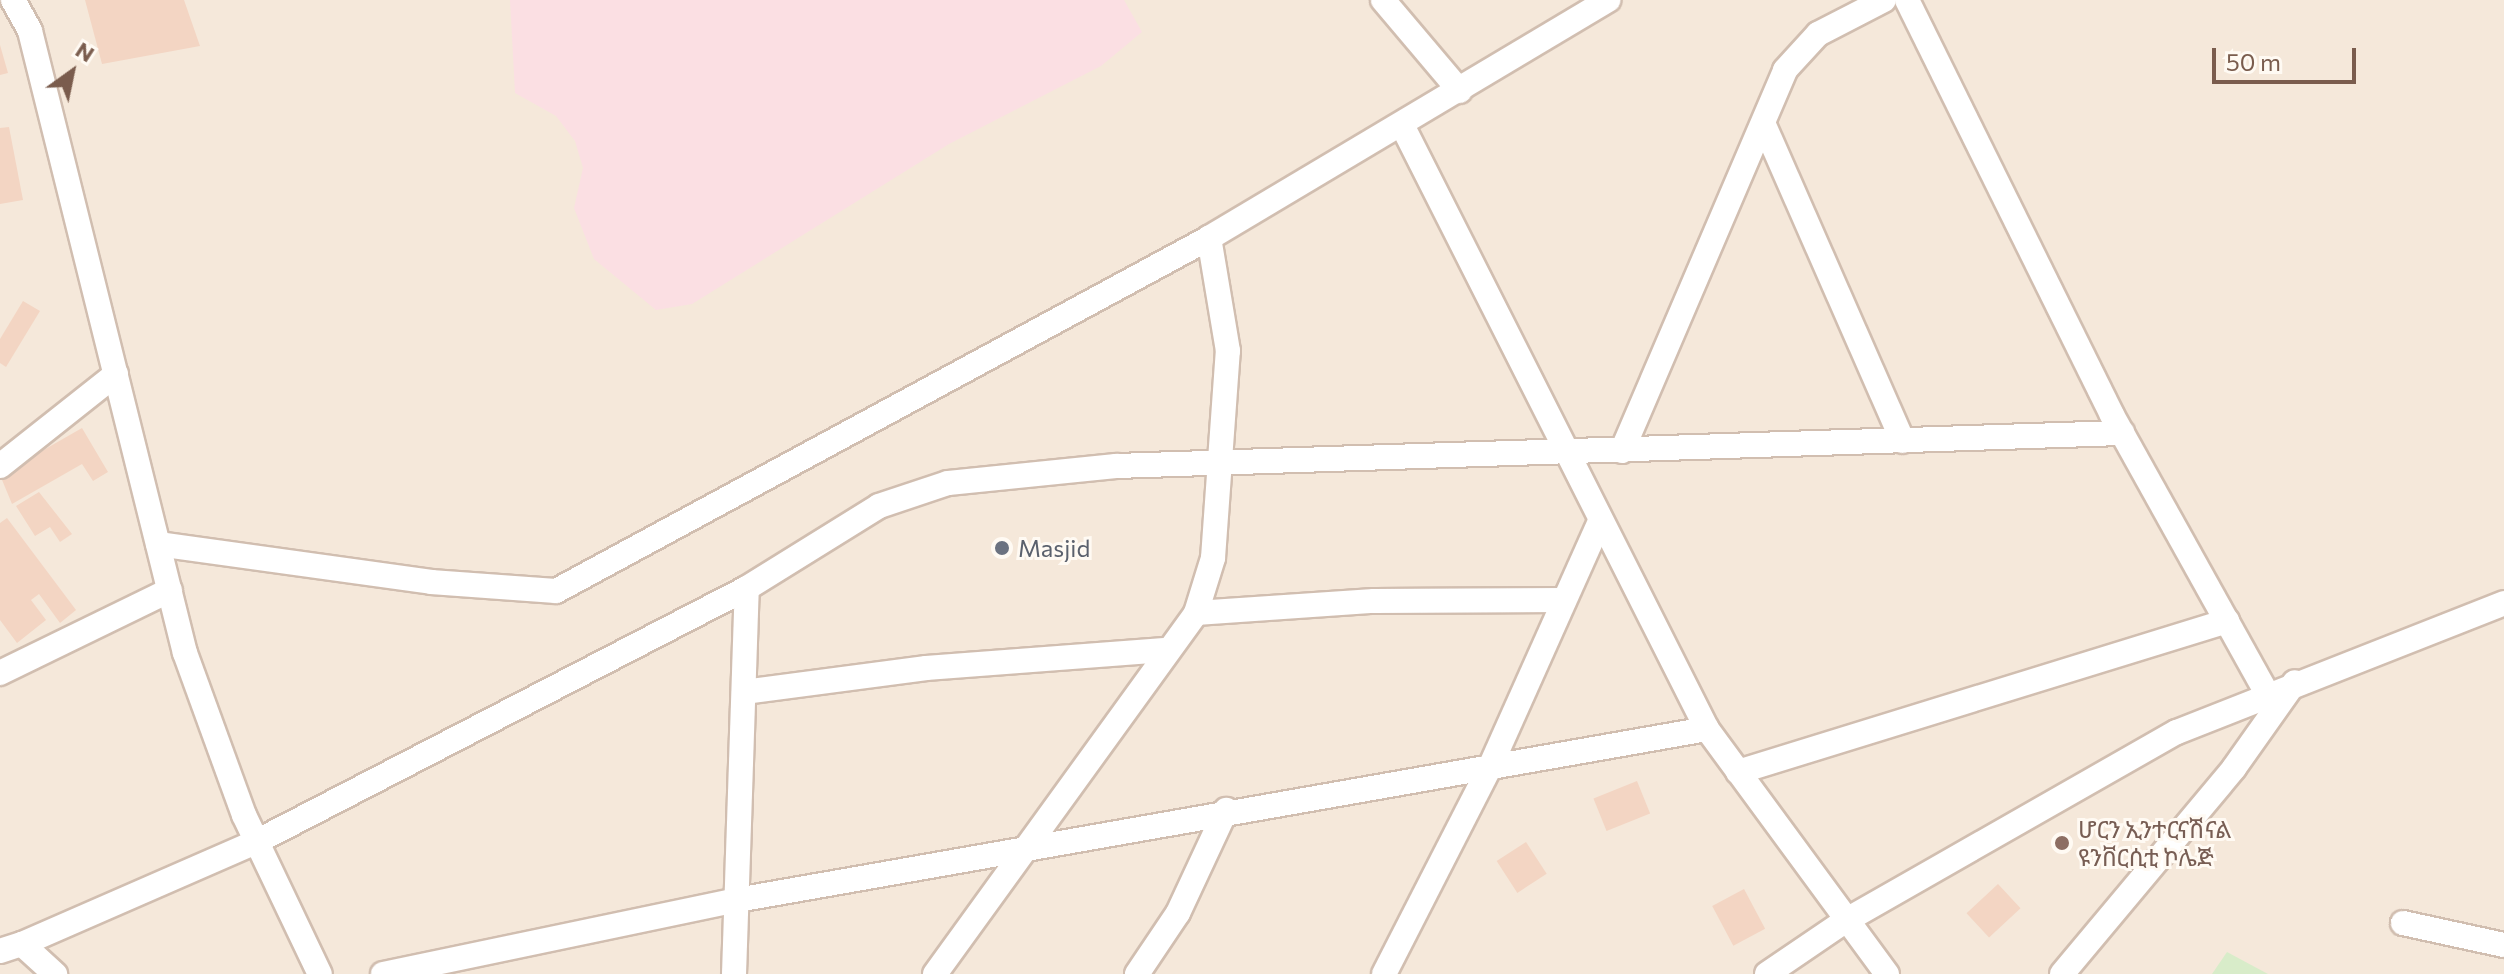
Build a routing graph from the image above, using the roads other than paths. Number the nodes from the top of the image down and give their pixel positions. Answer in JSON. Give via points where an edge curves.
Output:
{"nodes":[{"id":1,"x":13,"y":0,"type":"edge"},
{"id":2,"x":1383,"y":0,"type":"edge"},
{"id":3,"x":1609,"y":0,"type":"edge"},
{"id":4,"x":1884,"y":0,"type":"edge"},
{"id":5,"x":1907,"y":0,"type":"edge"},
{"id":6,"x":1460,"y":91,"type":"junction"},
{"id":7,"x":1764,"y":125,"type":"junction"},
{"id":8,"x":1403,"y":127,"type":"junction"},
{"id":9,"x":1209,"y":238,"type":"junction"},
{"id":10,"x":116,"y":374,"type":"junction"},
{"id":11,"x":2122,"y":433,"type":"junction"},
{"id":12,"x":1903,"y":441,"type":"junction"},
{"id":13,"x":1622,"y":451,"type":"junction"},
{"id":14,"x":1563,"y":453,"type":"junction"},
{"id":15,"x":1221,"y":462,"type":"junction"},
{"id":16,"x":0,"y":466,"type":"edge"},
{"id":17,"x":1599,"y":523,"type":"junction"},
{"id":18,"x":158,"y":544,"type":"junction"},
{"id":19,"x":747,"y":588,"type":"junction"},
{"id":20,"x":170,"y":590,"type":"junction"},
{"id":21,"x":1564,"y":600,"type":"junction"},
{"id":22,"x":2504,"y":603,"type":"edge"},
{"id":23,"x":1196,"y":613,"type":"junction"},
{"id":24,"x":2227,"y":621,"type":"junction"},
{"id":25,"x":1164,"y":650,"type":"junction"},
{"id":26,"x":0,"y":673,"type":"edge"},
{"id":27,"x":2295,"y":681,"type":"junction"},
{"id":28,"x":744,"y":692,"type":"junction"},
{"id":29,"x":2267,"y":693,"type":"junction"},
{"id":30,"x":1707,"y":729,"type":"junction"},
{"id":31,"x":1491,"y":765,"type":"junction"},
{"id":32,"x":1738,"y":772,"type":"junction"},
{"id":33,"x":1226,"y":810,"type":"junction"},
{"id":34,"x":256,"y":842,"type":"junction"},
{"id":35,"x":1027,"y":847,"type":"junction"},
{"id":36,"x":737,"y":900,"type":"junction"},
{"id":37,"x":1845,"y":921,"type":"junction"},
{"id":38,"x":2403,"y":923,"type":"dead end"},
{"id":39,"x":2504,"y":945,"type":"edge"},
{"id":40,"x":11,"y":947,"type":"edge"},
{"id":41,"x":55,"y":974,"type":"edge"},
{"id":42,"x":320,"y":974,"type":"edge"},
{"id":43,"x":383,"y":974,"type":"edge"},
{"id":44,"x":734,"y":974,"type":"edge"},
{"id":45,"x":935,"y":974,"type":"edge"},
{"id":46,"x":1137,"y":974,"type":"edge"},
{"id":47,"x":1384,"y":974,"type":"edge"},
{"id":48,"x":1767,"y":974,"type":"edge"},
{"id":49,"x":1887,"y":974,"type":"edge"},
{"id":50,"x":2062,"y":974,"type":"edge"}],
"edges":[{"from":1,"to":10,"type":"street","via":[[30,31]]},
{"from":2,"to":6,"type":"street"},
{"from":3,"to":6,"type":"street"},
{"from":4,"to":7,"type":"street","via":[[1818,34],[1785,70]]},
{"from":5,"to":11,"type":"street"},
{"from":6,"to":8,"type":"street"},
{"from":7,"to":12,"type":"street"},
{"from":7,"to":13,"type":"street"},
{"from":8,"to":9,"type":"street"},
{"from":8,"to":14,"type":"street"},
{"from":9,"to":15,"type":"street","via":[[1228,351]]},
{"from":9,"to":18,"type":"street","via":[[556,591],[431,582]]},
{"from":10,"to":16,"type":"street"},
{"from":10,"to":18,"type":"street"},
{"from":11,"to":12,"type":"street"},
{"from":11,"to":24,"type":"street"},
{"from":12,"to":13,"type":"street"},
{"from":13,"to":14,"type":"street"},
{"from":14,"to":15,"type":"street"},
{"from":14,"to":17,"type":"street"},
{"from":15,"to":19,"type":"street","via":[[948,483],[879,506]]},
{"from":15,"to":23,"type":"street","via":[[1213,558]]},
{"from":17,"to":21,"type":"street"},
{"from":17,"to":30,"type":"street"},
{"from":18,"to":20,"type":"street"},
{"from":19,"to":28,"type":"street"},
{"from":19,"to":34,"type":"street"},
{"from":20,"to":26,"type":"street"},
{"from":20,"to":34,"type":"street","via":[[185,653]]},
{"from":21,"to":23,"type":"street","via":[[1374,601]]},
{"from":21,"to":31,"type":"street"},
{"from":22,"to":27,"type":"street"},
{"from":23,"to":25,"type":"street"},
{"from":24,"to":29,"type":"street"},
{"from":24,"to":32,"type":"street"},
{"from":25,"to":28,"type":"street","via":[[926,668]]},
{"from":25,"to":35,"type":"street"},
{"from":27,"to":29,"type":"street"},
{"from":27,"to":50,"type":"street","via":[[2234,768]]},
{"from":28,"to":36,"type":"street"},
{"from":29,"to":37,"type":"street","via":[[2177,732]]},
{"from":30,"to":31,"type":"street"},
{"from":30,"to":32,"type":"street"},
{"from":31,"to":33,"type":"street"},
{"from":31,"to":47,"type":"street"},
{"from":32,"to":37,"type":"street"},
{"from":33,"to":35,"type":"street"},
{"from":33,"to":46,"type":"street","via":[[1178,913]]},
{"from":34,"to":40,"type":"street"},
{"from":34,"to":42,"type":"street"},
{"from":35,"to":36,"type":"street"},
{"from":35,"to":45,"type":"street"},
{"from":36,"to":43,"type":"street"},
{"from":36,"to":44,"type":"street"},
{"from":37,"to":48,"type":"street"},
{"from":37,"to":49,"type":"street"},
{"from":38,"to":39,"type":"street"},
{"from":40,"to":41,"type":"street"}]}
